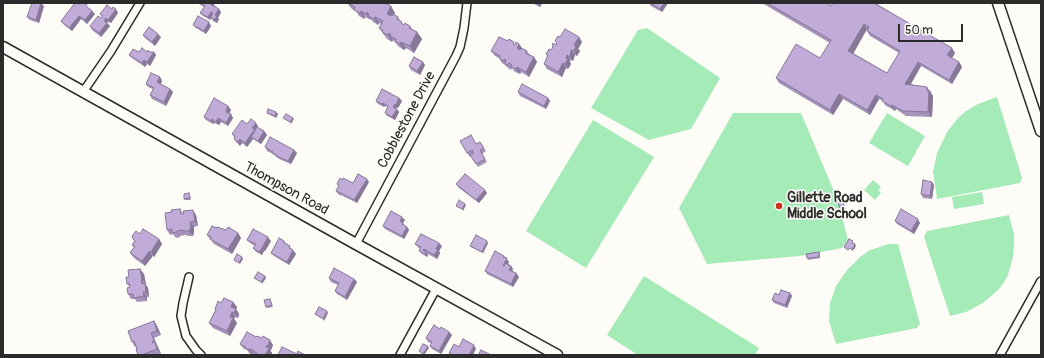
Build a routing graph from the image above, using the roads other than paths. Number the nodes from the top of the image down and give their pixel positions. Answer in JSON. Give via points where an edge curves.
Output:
{"nodes":[{"id":1,"x":140,"y":3,"type":"edge"},
{"id":2,"x":467,"y":3,"type":"edge"},
{"id":3,"x":998,"y":3,"type":"edge"},
{"id":4,"x":3,"y":47,"type":"edge"},
{"id":5,"x":83,"y":92,"type":"junction"},
{"id":6,"x":1041,"y":131,"type":"edge"},
{"id":7,"x":356,"y":244,"type":"junction"},
{"id":8,"x":189,"y":277,"type":"dead end"},
{"id":9,"x":1041,"y":281,"type":"edge"},
{"id":10,"x":436,"y":289,"type":"junction"},
{"id":11,"x":201,"y":355,"type":"edge"},
{"id":12,"x":400,"y":355,"type":"edge"},
{"id":13,"x":556,"y":355,"type":"edge"},
{"id":14,"x":1000,"y":355,"type":"edge"}],
"edges":[{"from":1,"to":5,"type":"street"},
{"from":2,"to":7,"type":"street","name":"Cobblestone Drive","via":[[464,28],[456,56]]},
{"from":3,"to":6,"type":"street"},
{"from":4,"to":5,"type":"street","name":"Thompson Road"},
{"from":5,"to":7,"type":"street","name":"Thompson Road"},
{"from":7,"to":10,"type":"street","name":"Thompson Road"},
{"from":8,"to":11,"type":"street","via":[[181,316],[186,336]]},
{"from":9,"to":14,"type":"street"},
{"from":10,"to":12,"type":"street"},
{"from":10,"to":13,"type":"street","name":"Thompson Road"}]}
